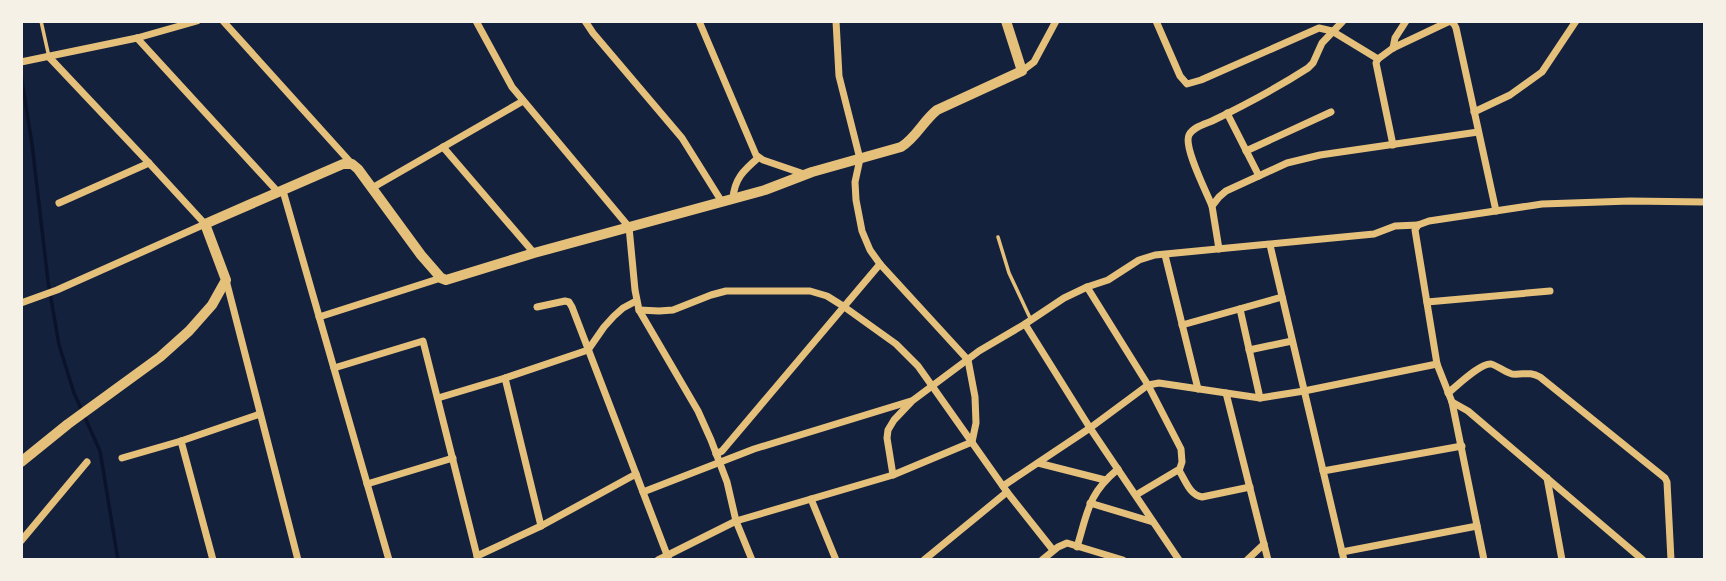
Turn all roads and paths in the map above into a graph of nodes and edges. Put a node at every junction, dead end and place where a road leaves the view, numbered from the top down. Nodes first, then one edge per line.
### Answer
1 (41, 21) edge
2 (197, 21) edge
3 (223, 21) edge
4 (476, 21) edge
5 (586, 21) edge
6 (699, 21) edge
7 (836, 21) edge
8 (1006, 21) edge
9 (1056, 21) edge
10 (1156, 21) edge
11 (1343, 21) edge
12 (1406, 21) edge
13 (1576, 21) edge
14 (1446, 22) edge
15 (1332, 32) junction
16 (138, 38) junction
17 (1394, 48) junction
18 (49, 57) junction
19 (1377, 60) junction
20 (21, 62) edge
21 (1023, 71) junction
22 (523, 101) junction
23 (1331, 112) dead end
24 (1474, 112) junction
25 (1227, 113) junction
26 (1478, 132) junction
27 (1393, 145) junction
28 (443, 147) junction
29 (1246, 151) junction
30 (758, 158) junction
31 (860, 159) junction
32 (149, 163) junction
33 (352, 164) junction
34 (804, 174) junction
35 (1259, 176) junction
36 (372, 188) junction
37 (281, 192) junction
38 (727, 200) junction
39 (1705, 202) edge
40 (58, 203) dead end
41 (1213, 206) junction
42 (1496, 211) junction
43 (205, 225) junction
44 (1418, 225) junction
45 (629, 227) junction
46 (998, 237) dead end
47 (1270, 245) junction
48 (1219, 249) junction
49 (534, 253) junction
50 (1164, 254) junction
51 (880, 264) junction
52 (441, 278) junction
53 (226, 280) junction
54 (1087, 287) junction
55 (1550, 291) dead end
56 (1282, 297) junction
57 (636, 301) junction
58 (1427, 302) junction
59 (21, 303) edge
60 (844, 306) junction
61 (537, 307) dead end
62 (1240, 309) junction
63 (639, 310) junction
64 (319, 317) junction
65 (1028, 322) junction
66 (1182, 325) junction
67 (1292, 341) junction
68 (588, 349) junction
69 (1249, 350) junction
70 (968, 360) junction
71 (1437, 364) junction
72 (334, 368) junction
73 (505, 378) junction
74 (1148, 385) junction
75 (933, 387) junction
76 (1198, 389) junction
77 (1304, 391) junction
78 (1226, 393) junction
79 (1448, 393) junction
80 (438, 398) junction
81 (1261, 398) junction
82 (912, 401) junction
83 (1452, 402) junction
84 (260, 414) junction
85 (1090, 428) junction
86 (181, 441) junction
87 (972, 442) junction
88 (1462, 446) junction
89 (22, 458) edge
90 (122, 458) dead end
91 (453, 458) junction
92 (717, 458) junction
93 (87, 462) dead end
94 (1038, 463) junction
95 (1118, 469) junction
96 (1179, 471) junction
97 (1323, 471) junction
98 (636, 474) junction
99 (893, 475) junction
100 (1546, 478) junction
101 (1105, 480) junction
102 (367, 484) junction
103 (1250, 487) junction
104 (1005, 489) junction
105 (643, 492) junction
106 (1136, 495) junction
107 (811, 499) junction
108 (1090, 503) junction
109 (736, 521) junction
110 (1154, 523) junction
111 (541, 526) junction
112 (1477, 526) junction
113 (21, 541) edge
114 (1264, 544) junction
115 (1077, 547) junction
116 (1053, 550) junction
117 (1343, 556) edge
118 (478, 558) edge
119 (668, 558) edge
120 (213, 560) edge
121 (298, 560) edge
122 (389, 560) edge
123 (658, 560) edge
124 (752, 560) edge
125 (836, 560) edge
126 (925, 560) edge
127 (1042, 560) edge
128 (1123, 560) edge
129 (1179, 560) edge
130 (1247, 560) edge
131 (1268, 560) edge
132 (1484, 560) edge
133 (1562, 560) edge
134 (1643, 560) edge
135 (1671, 560) edge

1 - 18 lane
2 - 16 street
3 - 33 street
4 - 22 street
5 - 38 street
6 - 30 street
7 - 31 street
8 - 21 street
9 - 21 street
10 - 15 street
11 - 15 street
12 - 17 street
13 - 24 street
14 - 17 street
14 - 24 street
15 - 19 street
15 - 25 street
16 - 18 street
16 - 37 street
17 - 19 street
18 - 20 street
18 - 32 street
19 - 27 street
21 - 31 street
22 - 28 street
22 - 45 street
23 - 29 street
24 - 26 street
25 - 29 street
25 - 41 street
26 - 27 street
26 - 42 street
27 - 35 street
28 - 36 street
28 - 49 street
29 - 35 street
30 - 34 street
30 - 38 street
31 - 34 street
31 - 51 street
32 - 40 street
32 - 43 street
33 - 36 street
33 - 37 street
34 - 38 street
35 - 41 street
36 - 52 street
37 - 43 street
37 - 64 street
38 - 45 street
39 - 42 street
41 - 48 street
42 - 44 street
43 - 53 street
43 - 59 street
44 - 47 street
44 - 58 street
45 - 49 street
45 - 57 street
46 - 65 lane
47 - 48 street
47 - 56 street
48 - 50 street
49 - 52 street
50 - 54 street
50 - 66 street
51 - 60 street
51 - 70 street
52 - 64 street
53 - 84 street
53 - 89 street
54 - 65 street
54 - 74 street
55 - 58 street
56 - 62 street
56 - 67 street
57 - 63 street
57 - 68 street
58 - 71 street
60 - 63 street
60 - 75 street
60 - 92 street
61 - 68 street
62 - 66 street
62 - 69 street
63 - 92 street
64 - 72 street
65 - 70 street
65 - 85 street
66 - 76 street
67 - 69 street
67 - 77 street
68 - 73 street
68 - 98 street
69 - 81 street
70 - 75 street
70 - 87 street
71 - 77 street
71 - 79 street
72 - 80 street
72 - 102 street
73 - 80 street
73 - 111 street
74 - 76 street
74 - 85 street
74 - 96 street
75 - 82 street
75 - 87 street
76 - 78 street
77 - 81 street
77 - 97 street
78 - 81 street
78 - 103 street
79 - 83 street
79 - 135 street
80 - 91 street
82 - 92 street
82 - 99 street
83 - 88 street
83 - 100 street
84 - 86 street
84 - 121 street
85 - 94 street
85 - 95 street
86 - 90 street
86 - 120 street
87 - 99 street
87 - 104 street
88 - 97 street
88 - 112 street
91 - 102 street
91 - 118 street
92 - 105 street
92 - 109 street
93 - 113 street
94 - 101 street
94 - 104 street
95 - 101 street
95 - 106 street
96 - 103 street
96 - 106 street
97 - 117 street
98 - 105 street
98 - 111 street
99 - 107 street
100 - 133 street
100 - 134 street
101 - 108 street
102 - 122 street
103 - 114 street
104 - 116 street
104 - 126 street
105 - 119 street
106 - 110 street
107 - 109 street
107 - 125 street
108 - 110 street
108 - 115 street
109 - 119 street
109 - 124 street
110 - 129 street
111 - 118 street
112 - 117 street
112 - 132 street
114 - 130 street
114 - 131 street
115 - 116 street
115 - 128 street
116 - 127 street
119 - 123 street

